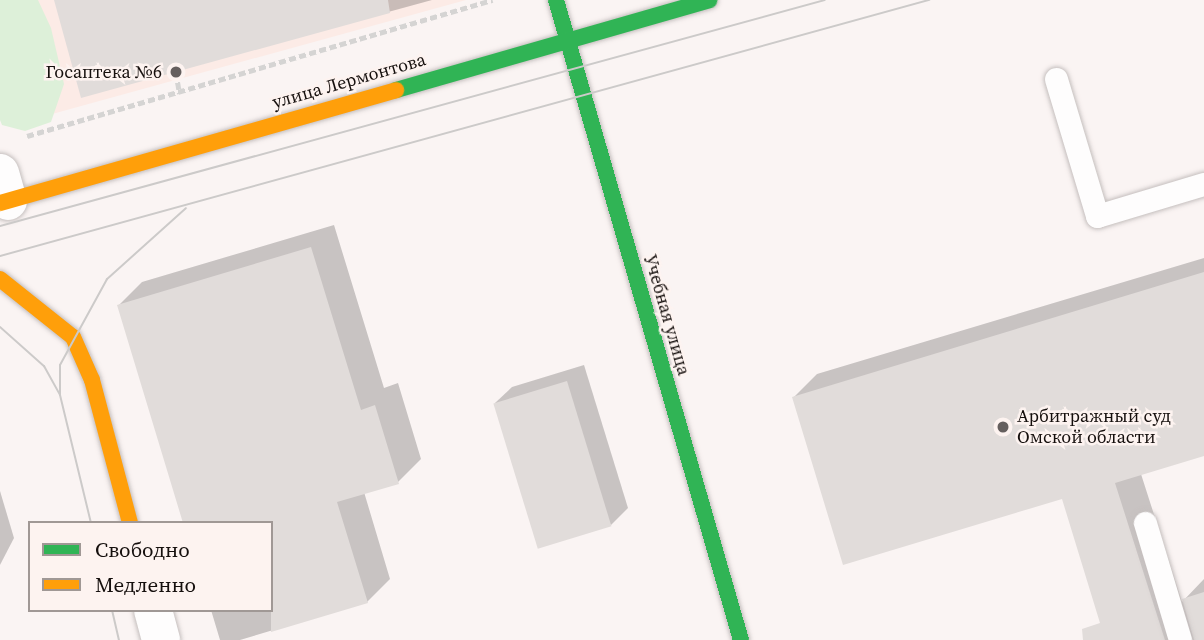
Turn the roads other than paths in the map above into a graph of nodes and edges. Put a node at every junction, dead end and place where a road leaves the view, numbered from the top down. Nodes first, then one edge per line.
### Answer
1 (556, 0) edge
2 (709, 0) edge
3 (567, 37) junction
4 (1056, 79) dead end
5 (5, 179) edge
6 (1204, 184) edge
7 (0, 279) edge
8 (129, 521) edge
9 (1145, 523) dead end
10 (154, 612) edge
11 (162, 640) edge
12 (741, 640) edge
13 (1180, 640) edge

1 - 3 street, Учебная улица
2 - 3 street, улица Лермонтова
3 - 5 street, улица Лермонтова
3 - 12 street, Учебная улица
4 - 6 lane
7 - 8 street
9 - 13 lane
10 - 11 street

